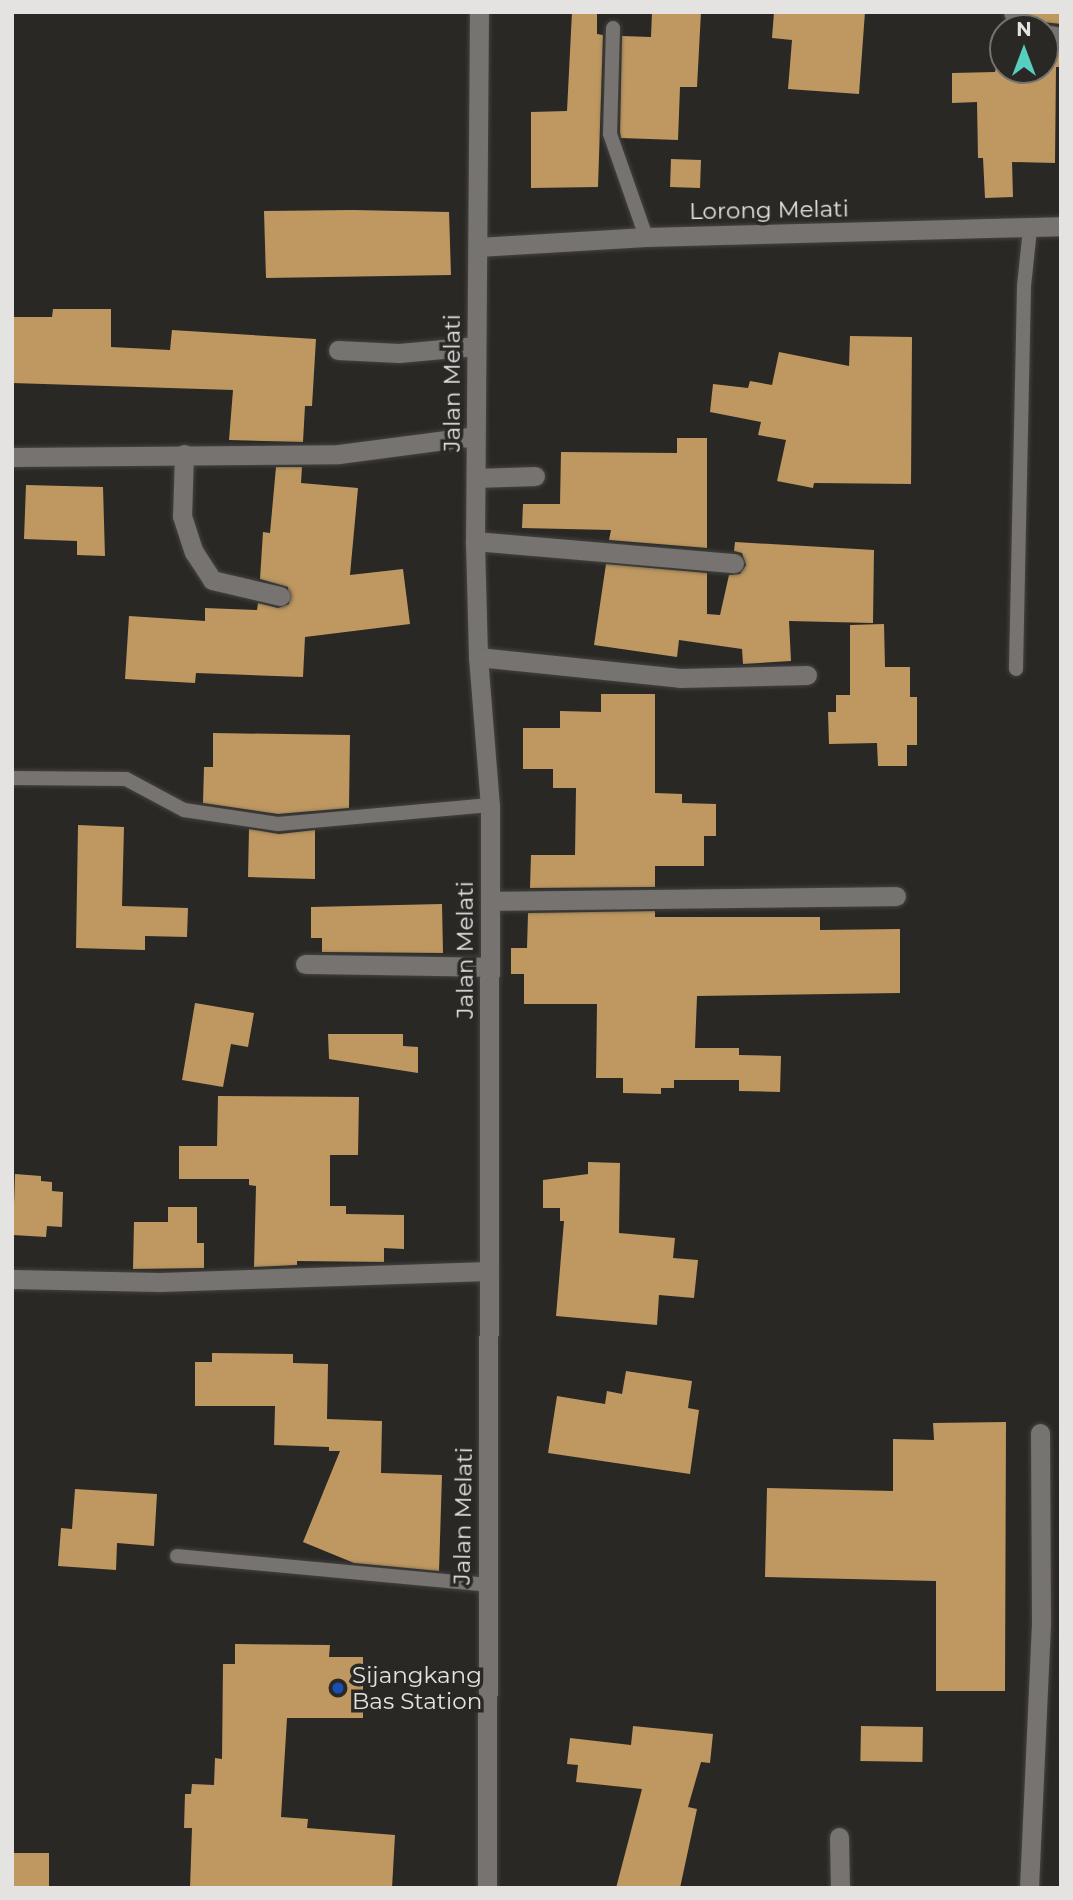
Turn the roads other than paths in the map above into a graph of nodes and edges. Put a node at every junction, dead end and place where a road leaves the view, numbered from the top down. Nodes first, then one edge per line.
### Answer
1 (479, 12) edge
2 (613, 28) dead end
3 (1061, 226) edge
4 (1030, 229) junction
5 (646, 237) junction
6 (478, 247) junction
7 (477, 346) junction
8 (338, 350) dead end
9 (475, 436) junction
10 (184, 454) junction
11 (12, 457) edge
12 (535, 476) dead end
13 (477, 478) junction
14 (475, 541) junction
15 (734, 563) dead end
16 (280, 596) dead end
17 (478, 657) junction
18 (1016, 669) dead end
19 (807, 675) dead end
20 (12, 778) edge
21 (490, 805) junction
22 (896, 896) dead end
23 (490, 901) junction
24 (305, 964) dead end
25 (489, 967) junction
26 (489, 1271) junction
27 (12, 1279) edge
28 (1040, 1433) dead end
29 (177, 1556) dead end
30 (487, 1585) junction
31 (839, 1837) dead end
32 (487, 1888) edge
33 (840, 1888) edge
34 (1030, 1888) edge

1 - 6 street, Jalan Melati
2 - 5 lane
3 - 4 street, Lorong Melati
4 - 5 street, Lorong Melati
4 - 18 lane
5 - 6 street, Lorong Melati
6 - 7 street, Jalan Melati
7 - 8 street
7 - 9 street, Jalan Melati
9 - 10 street
9 - 13 street, Jalan Melati
10 - 11 street
10 - 16 street
12 - 13 street
13 - 14 street, Jalan Melati
14 - 15 street
14 - 17 street, Jalan Melati
17 - 19 street
17 - 21 street, Jalan Melati
20 - 21 lane
21 - 23 street, Jalan Melati
22 - 23 street
23 - 25 street, Jalan Melati
24 - 25 street
25 - 26 street, Jalan Melati
26 - 27 street
26 - 30 street, Jalan Melati
28 - 34 street
29 - 30 lane
30 - 32 street, Jalan Melati
31 - 33 street

